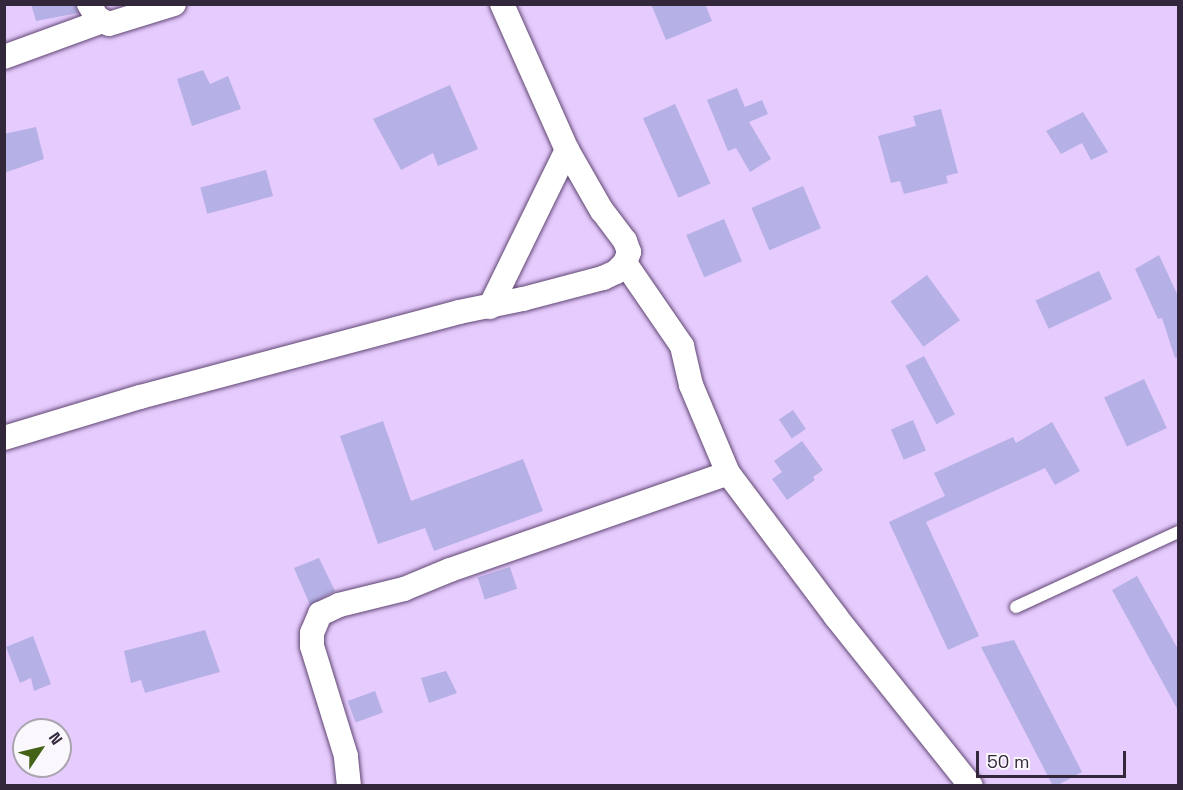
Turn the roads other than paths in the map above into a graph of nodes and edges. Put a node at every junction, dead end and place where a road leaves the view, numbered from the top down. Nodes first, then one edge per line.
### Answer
1 (174, 4) edge
2 (502, 4) edge
3 (96, 13) edge
4 (4, 57) edge
5 (567, 150) junction
6 (626, 263) junction
7 (490, 307) junction
8 (4, 438) edge
9 (728, 473) junction
10 (1179, 532) edge
11 (1016, 607) dead end
12 (349, 786) edge
13 (971, 786) edge

1 - 3 street
2 - 5 street
3 - 4 street
5 - 6 street
5 - 7 street
6 - 7 street
6 - 9 street
7 - 8 street
9 - 12 street
9 - 13 street
10 - 11 lane

